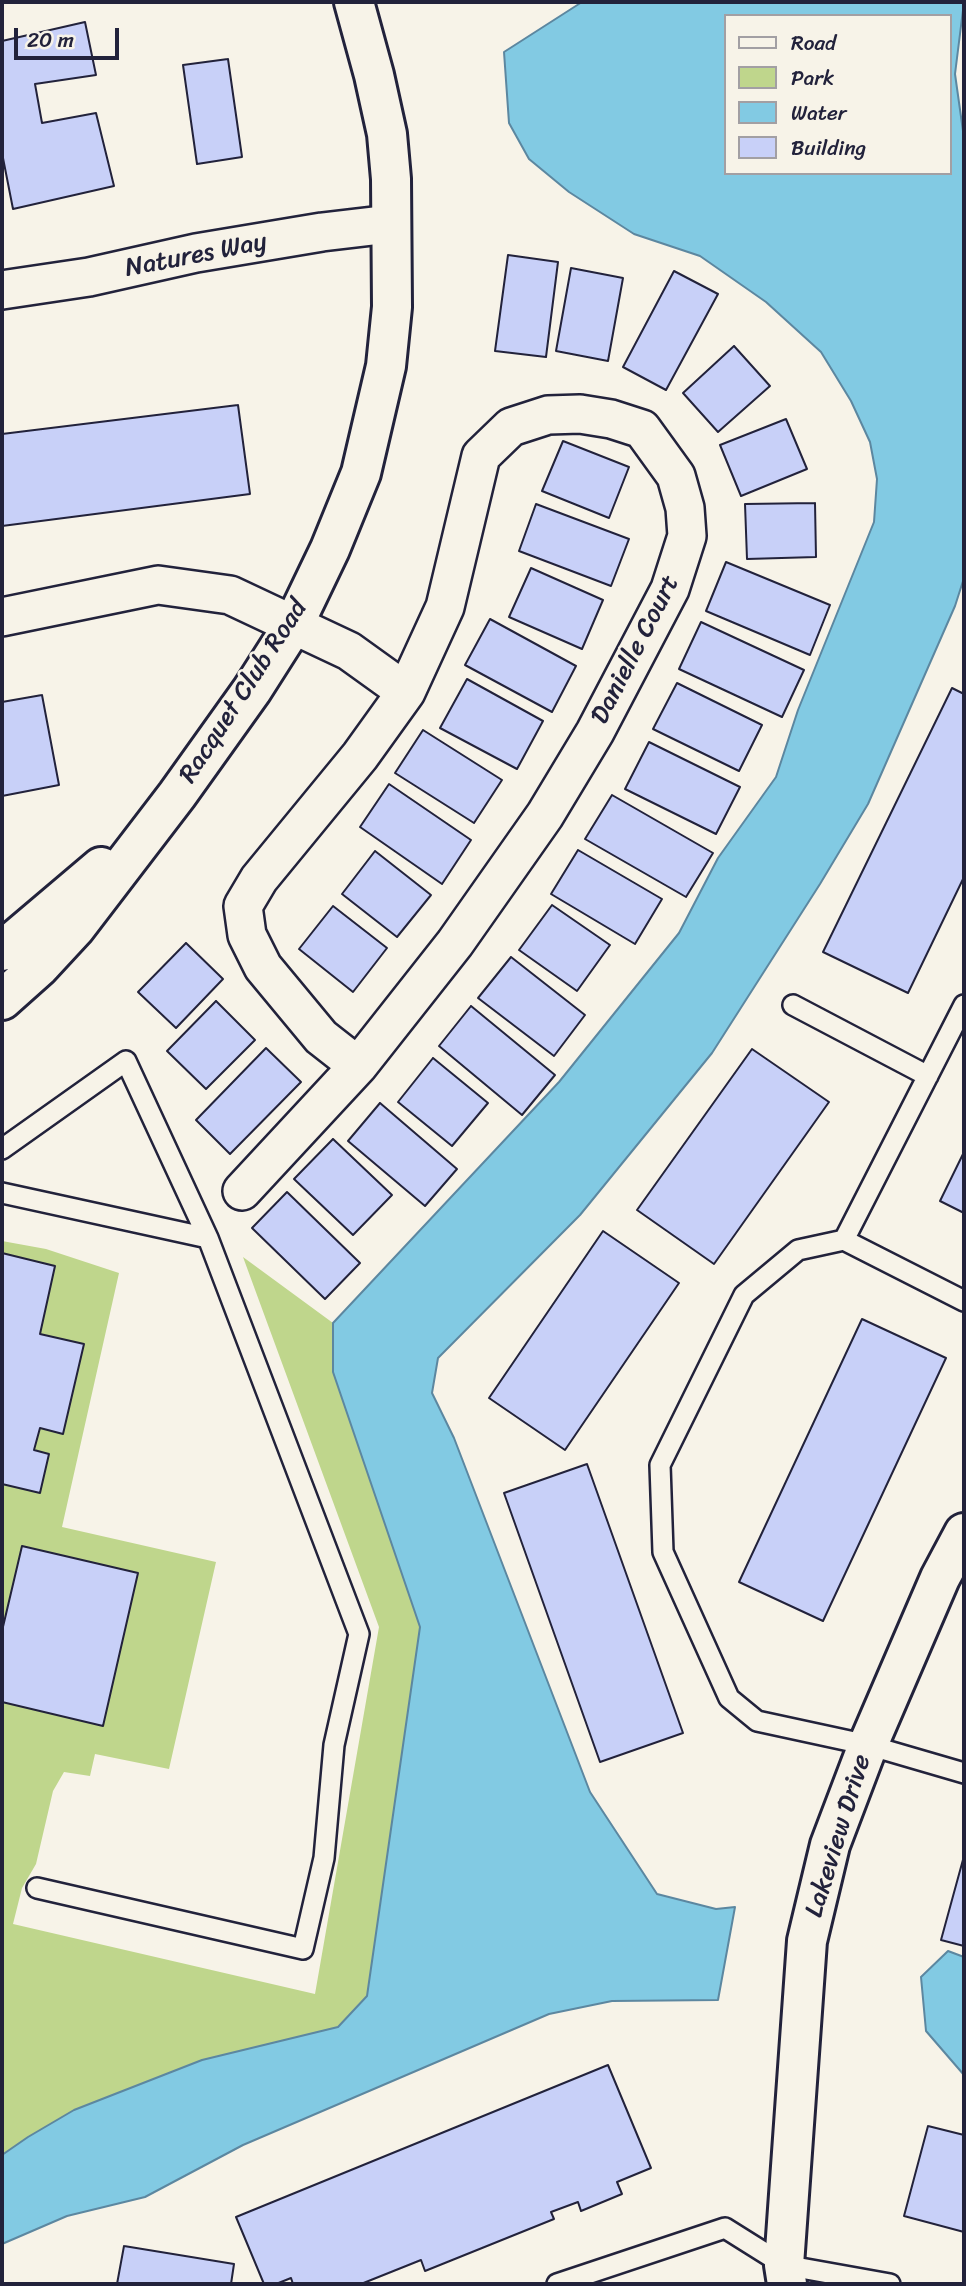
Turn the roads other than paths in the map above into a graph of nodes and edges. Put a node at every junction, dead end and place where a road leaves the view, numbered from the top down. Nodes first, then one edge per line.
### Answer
1 (327, 2) edge
2 (354, 2) edge
3 (390, 224) junction
4 (2, 290) edge
5 (2, 617) edge
6 (294, 624) junction
7 (405, 692) junction
8 (177, 795) junction
9 (2, 951) edge
10 (2, 1000) edge
11 (793, 1005) dead end
12 (964, 1005) edge
13 (358, 1066) junction
14 (928, 1076) junction
15 (2, 1149) edge
16 (242, 1191) dead end
17 (2, 1193) edge
18 (208, 1238) junction
19 (844, 1240) junction
20 (964, 1301) edge
21 (964, 1533) edge
22 (867, 1745) junction
23 (964, 1773) edge
24 (37, 1888) dead end
25 (786, 2275) edge
26 (557, 2284) edge
27 (890, 2284) edge

1 - 3 street, Racquet Club Road
2 - 3 street, Racquet Club Road
3 - 4 street, Natures Way
3 - 6 street, Racquet Club Road
5 - 6 street
6 - 7 street
6 - 8 street, Racquet Club Road
7 - 13 street, Danielle Court
7 - 13 street, Danielle Court
8 - 9 street, Racquet Club Road
8 - 10 street, Racquet Club Road
11 - 14 lane
12 - 14 lane
13 - 16 street, Danielle Court
14 - 19 lane
15 - 18 lane
17 - 18 lane
18 - 24 lane
19 - 20 lane
19 - 22 lane
21 - 22 street, Lakeview Drive
22 - 23 lane
22 - 25 street, Lakeview Drive
25 - 26 lane
25 - 27 lane

